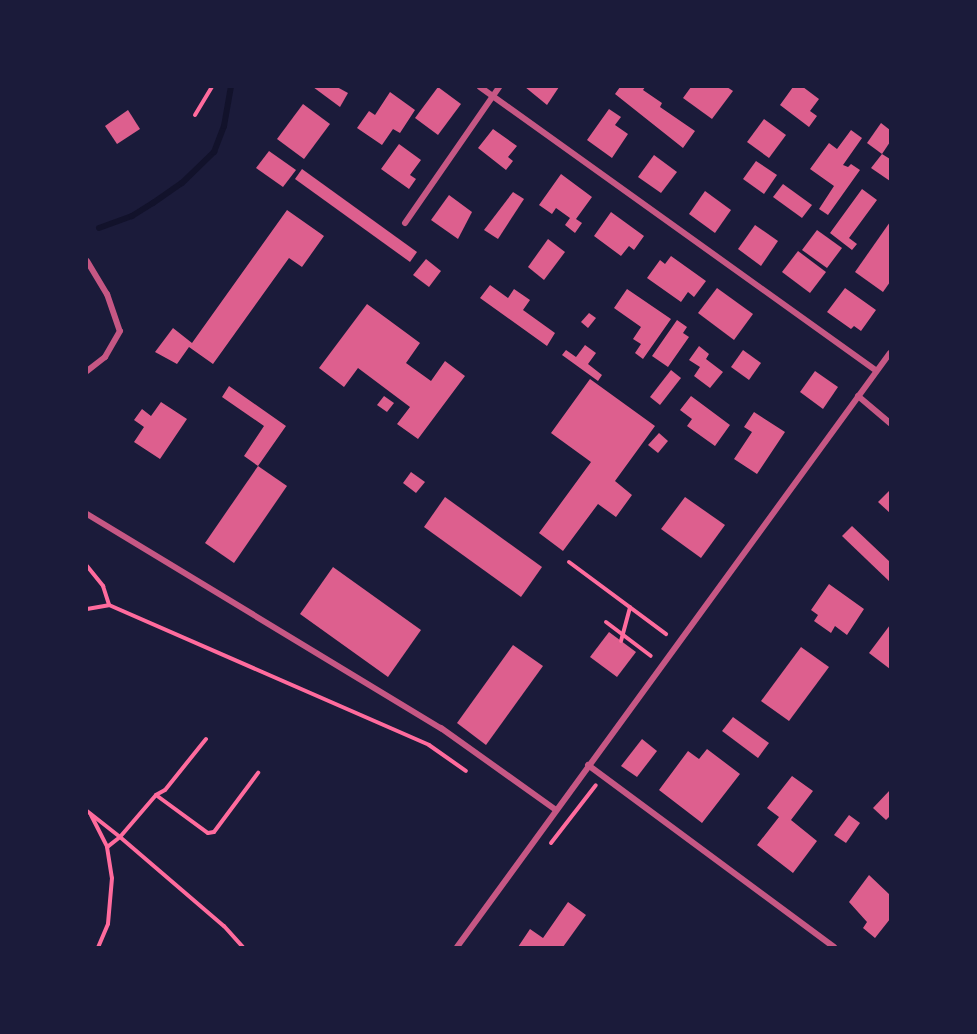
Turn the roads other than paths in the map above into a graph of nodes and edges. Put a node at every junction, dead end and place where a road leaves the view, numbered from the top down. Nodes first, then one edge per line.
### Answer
1 (480, 87) edge
2 (499, 87) edge
3 (493, 96) junction
4 (405, 223) dead end
5 (87, 261) edge
6 (890, 352) edge
7 (87, 370) edge
8 (876, 371) junction
9 (858, 396) junction
10 (890, 423) edge
11 (87, 514) edge
12 (588, 765) junction
13 (556, 810) junction
14 (457, 947) edge
15 (834, 947) edge

1 - 3 street
2 - 3 street
3 - 4 street
3 - 8 street
5 - 7 street
6 - 8 street
8 - 9 street
9 - 10 street
9 - 12 street
11 - 13 street
12 - 13 street
12 - 15 street
13 - 14 street

